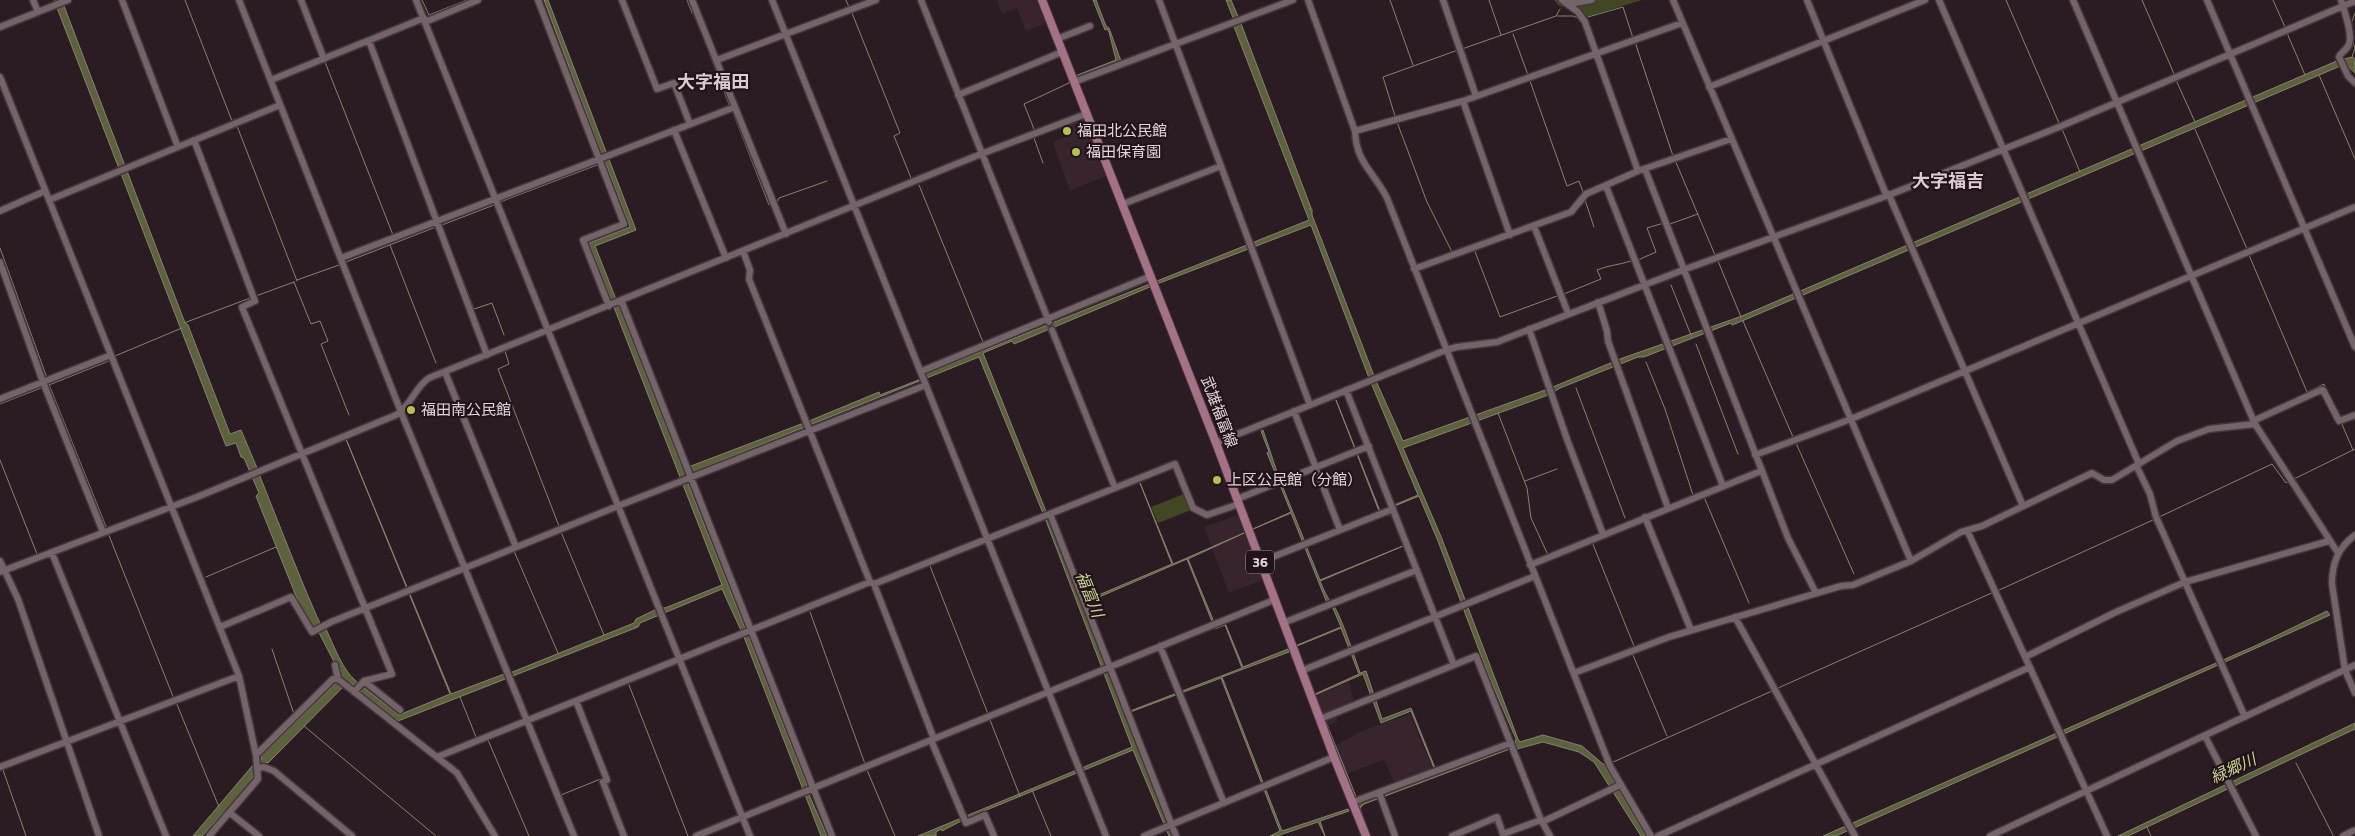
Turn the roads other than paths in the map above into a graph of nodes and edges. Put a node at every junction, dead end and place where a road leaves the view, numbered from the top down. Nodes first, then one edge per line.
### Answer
1 (122, 0) edge
2 (239, 0) edge
3 (301, 0) edge
4 (416, 0) edge
5 (478, 0) edge
6 (538, 0) edge
7 (622, 0) edge
8 (692, 0) edge
9 (772, 0) edge
10 (876, 0) edge
11 (921, 0) edge
12 (1042, 0) edge
13 (1159, 0) edge
14 (1293, 0) edge
15 (1308, 0) edge
16 (1442, 0) edge
17 (1562, 0) edge
18 (1566, 0) edge
19 (1592, 0) edge
20 (1673, 0) edge
21 (1807, 0) edge
22 (1925, 0) edge
23 (1939, 0) edge
24 (2073, 0) edge
25 (2206, 0) edge
26 (2355, 1) edge
27 (62, 2) edge
28 (2341, 3) edge
29 (35, 6) edge
30 (424, 20) junction
31 (1682, 23) junction
32 (1090, 26) dead end
33 (0, 27) edge
34 (786, 36) junction
35 (1057, 38) junction
36 (369, 41) junction
37 (1824, 41) junction
38 (1176, 43) junction
39 (1062, 52) junction
40 (1596, 54) junction
41 (2230, 54) junction
42 (324, 59) junction
43 (717, 60) junction
44 (0, 77) edge
45 (270, 80) junction
46 (1074, 82) junction
47 (2355, 83) edge
48 (1709, 87) junction
49 (958, 95) junction
50 (1476, 96) junction
51 (1463, 101) junction
52 (2117, 102) junction
53 (280, 104) junction
54 (732, 108) junction
55 (1086, 114) junction
56 (690, 124) junction
57 (674, 130) junction
58 (1355, 131) junction
59 (1731, 139) junction
60 (194, 140) junction
61 (178, 147) junction
62 (2003, 150) junction
63 (981, 154) junction
64 (601, 161) junction
65 (1221, 166) junction
66 (1642, 170) junction
67 (1606, 186) junction
68 (45, 191) junction
69 (1889, 195) junction
70 (495, 199) junction
71 (48, 200) junction
72 (1123, 204) junction
73 (854, 206) junction
74 (2355, 206) edge
75 (0, 210) edge
76 (437, 222) junction
77 (1534, 226) junction
78 (2304, 228) junction
79 (786, 234) junction
80 (1510, 235) junction
81 (1773, 237) junction
82 (743, 251) junction
83 (341, 258) junction
84 (726, 258) junction
85 (0, 262) edge
86 (1414, 269) junction
87 (1682, 270) junction
88 (2191, 275) junction
89 (1153, 281) junction
90 (1644, 285) junction
91 (1598, 302) junction
92 (615, 303) junction
93 (1568, 313) junction
94 (1048, 321) junction
95 (2078, 323) junction
96 (1529, 329) junction
97 (548, 330) junction
98 (1052, 330) dead end
99 (2355, 347) edge
100 (1446, 350) junction
101 (111, 355) junction
102 (487, 355) junction
103 (1965, 371) junction
104 (445, 372) junction
105 (924, 378) junction
106 (46, 381) junction
107 (1346, 390) junction
108 (0, 399) edge
109 (1310, 405) junction
110 (1294, 411) junction
111 (401, 412) junction
112 (2355, 415) edge
113 (1851, 418) junction
114 (2254, 422) junction
115 (807, 426) junction
116 (1216, 444) junction
117 (1369, 446) junction
118 (301, 453) junction
119 (1755, 454) junction
120 (2138, 465) junction
121 (1315, 466) junction
122 (1761, 471) junction
123 (687, 478) junction
124 (1723, 486) junction
125 (1115, 488) junction
126 (1238, 501) junction
127 (618, 506) junction
128 (2023, 506) junction
129 (172, 507) junction
130 (1392, 507) junction
131 (1668, 508) junction
132 (1050, 514) junction
133 (1645, 517) junction
134 (1340, 528) junction
135 (1967, 530) junction
136 (106, 531) junction
137 (1603, 534) junction
138 (2355, 535) edge
139 (988, 538) junction
140 (2329, 541) junction
141 (516, 547) junction
142 (52, 553) junction
143 (2338, 553) junction
144 (1911, 560) junction
145 (0, 561) edge
146 (1260, 562) junction
147 (1530, 565) junction
148 (464, 568) junction
149 (1417, 570) junction
150 (2, 571) edge
151 (1535, 576) junction
152 (2185, 582) junction
153 (872, 583) junction
154 (1816, 593) junction
155 (1274, 600) junction
156 (365, 608) junction
157 (1435, 617) junction
158 (1735, 617) junction
159 (1283, 623) junction
160 (220, 627) junction
161 (1691, 630) junction
162 (746, 632) junction
163 (1160, 646) junction
164 (2025, 657) junction
165 (680, 659) junction
166 (1454, 665) junction
167 (2355, 665) edge
168 (335, 666) dead end
169 (2030, 667) junction
170 (1106, 668) junction
171 (1304, 670) junction
172 (2345, 670) junction
173 (1574, 673) junction
174 (239, 676) junction
175 (338, 679) junction
176 (359, 687) junction
177 (1048, 692) junction
178 (2355, 693) edge
179 (576, 701) junction
180 (400, 710) dead end
181 (2245, 717) junction
182 (1322, 718) junction
183 (120, 721) junction
184 (526, 721) junction
185 (2205, 736) junction
186 (933, 739) junction
187 (67, 742) junction
188 (1512, 746) junction
189 (1334, 756) junction
190 (437, 757) junction
191 (259, 765) junction
192 (1815, 765) junction
193 (0, 767) edge
194 (1616, 787) junction
195 (808, 790) junction
196 (2086, 791) junction
197 (1380, 795) junction
198 (1355, 801) junction
199 (1224, 803) junction
200 (230, 813) junction
201 (742, 818) junction
202 (1542, 821) junction
203 (1169, 826) junction
204 (1852, 830) edge
205 (2355, 830) edge
206 (99, 836) edge
207 (166, 836) edge
208 (209, 836) edge
209 (259, 836) edge
210 (352, 836) edge
211 (495, 836) edge
212 (574, 836) edge
213 (624, 836) edge
214 (696, 836) edge
215 (750, 836) edge
216 (832, 836) edge
217 (994, 836) edge
218 (1106, 836) edge
219 (1144, 836) edge
220 (1176, 836) edge
221 (1366, 836) edge
222 (1395, 836) edge
223 (1452, 836) edge
224 (1550, 836) edge
225 (1651, 836) edge
226 (1658, 836) edge
227 (1990, 836) edge
228 (2107, 836) edge
229 (2256, 836) edge
230 (2343, 836) edge

1 - 61 street
2 - 45 street
3 - 42 street
4 - 30 street
5 - 30 street
6 - 64 street
7 - 56 street
8 - 43 street
9 - 34 street
10 - 34 street
11 - 49 street
12 - 35 main road, 武雄福富線 / 36
13 - 38 street
14 - 38 street
15 - 58 street
16 - 50 street
17 - 40 street
18 - 19 street
20 - 31 street
21 - 37 street
22 - 37 street
23 - 62 street
24 - 52 street
25 - 41 street
26 - 28 street
27 - 29 street
28 - 41 street
28 - 47 street
29 - 33 street
30 - 36 street
30 - 70 street
31 - 40 street
31 - 48 street
32 - 35 street
34 - 43 street
34 - 73 street
35 - 39 main road, 武雄福富線 / 36
36 - 42 street
36 - 76 street
37 - 48 street
37 - 69 street
38 - 46 street
38 - 65 street
39 - 46 main road, 武雄福富線 / 36
39 - 49 street
40 - 50 street
40 - 66 street
41 - 52 street
41 - 78 street
42 - 45 street
43 - 54 street
44 - 68 street
45 - 53 street
46 - 55 main road, 武雄福富線 / 36
48 - 59 street
49 - 63 street
50 - 51 street
51 - 58 street
51 - 80 street
52 - 62 street
52 - 88 street
53 - 60 street
53 - 83 street
54 - 56 street
54 - 79 street
55 - 63 street
55 - 72 main road, 武雄福富線 / 36
56 - 57 street
57 - 64 street
57 - 84 street
58 - 86 street
59 - 66 street
59 - 81 street
60 - 61 street
60 - 118 street
61 - 71 street
62 - 69 street
62 - 95 street
63 - 73 street
63 - 94 street
64 - 70 street
64 - 92 street
65 - 72 street
65 - 109 street
66 - 67 street
66 - 87 street
67 - 77 street
67 - 90 street
68 - 71 street
68 - 75 street
69 - 81 street
69 - 103 street
70 - 76 street
70 - 97 street
71 - 101 street
72 - 89 main road, 武雄福富線 / 36
73 - 79 street
73 - 105 street
74 - 78 street
76 - 83 street
76 - 102 street
77 - 80 street
77 - 93 street
78 - 88 street
78 - 99 street
79 - 82 street
80 - 86 street
81 - 87 street
81 - 113 street
82 - 84 street
82 - 115 street
83 - 111 street
84 - 92 street
85 - 106 street
86 - 100 street
87 - 90 street
87 - 119 street
88 - 95 street
88 - 114 street
89 - 94 street
89 - 116 main road, 武雄福富線 / 36
90 - 91 street
90 - 124 street
91 - 93 street
91 - 131 street
92 - 97 street
92 - 123 street
93 - 96 street
94 - 105 street
95 - 103 street
95 - 120 street
96 - 100 street
96 - 137 street
97 - 102 street
97 - 127 street
98 - 125 street
100 - 107 street
100 - 147 street
101 - 106 street
101 - 129 street
102 - 104 street
103 - 113 street
103 - 128 street
104 - 111 street
104 - 141 street
105 - 115 street
105 - 139 street
106 - 108 street
106 - 136 street
107 - 109 street
107 - 117 street
109 - 110 street
110 - 116 street
110 - 121 street
111 - 118 street
111 - 148 street
112 - 114 street
113 - 119 street
113 - 144 street
114 - 120 street
114 - 140 street
115 - 123 street
115 - 153 street
116 - 126 main road, 武雄福富線 / 36
117 - 121 street
117 - 130 street
118 - 129 street
118 - 156 street
119 - 122 street
120 - 128 street
120 - 152 street
121 - 126 street
121 - 134 street
122 - 124 street
122 - 154 street
123 - 127 street
123 - 162 street
124 - 131 street
125 - 126 street
125 - 132 street
126 - 146 main road, 武雄福富線 / 36
127 - 141 street
127 - 165 street
128 - 135 street
129 - 136 street
129 - 160 street
130 - 134 street
130 - 149 street
131 - 133 street
132 - 139 street
132 - 170 street
133 - 137 street
133 - 161 street
134 - 146 street
135 - 144 street
135 - 164 street
136 - 142 street
137 - 147 street
138 - 143 street
139 - 153 street
139 - 177 street
140 - 143 street
140 - 152 street
141 - 148 street
142 - 150 street
142 - 183 street
143 - 172 street
144 - 154 street
145 - 150 street
146 - 155 main road, 武雄福富線 / 36
147 - 151 street
148 - 156 street
148 - 184 street
149 - 157 street
149 - 159 street
150 - 187 street
151 - 157 street
151 - 173 street
152 - 164 street
152 - 181 street
153 - 162 street
153 - 186 street
154 - 158 street
155 - 159 main road, 武雄福富線 / 36
155 - 163 street
156 - 160 street
156 - 176 street
157 - 166 street
157 - 171 street
158 - 161 street
158 - 192 street
159 - 171 main road, 武雄福富線 / 36
160 - 174 street
161 - 173 street
162 - 165 street
162 - 195 street
163 - 170 street
163 - 199 street
164 - 169 street
165 - 179 street
165 - 201 street
166 - 182 street
166 - 188 street
167 - 172 street
168 - 175 street
169 - 192 street
169 - 196 street
170 - 177 street
170 - 203 street
171 - 182 main road, 武雄福富線 / 36
172 - 178 street
172 - 181 street
173 - 194 street
174 - 183 street
174 - 191 street
175 - 176 street
175 - 191 street
176 - 180 street
176 - 190 street
177 - 186 street
177 - 218 street
179 - 184 street
179 - 213 street
181 - 185 street
182 - 189 main road, 武雄福富線 / 36
183 - 187 street
183 - 207 street
184 - 190 street
184 - 212 street
185 - 196 street
185 - 229 street
186 - 195 street
186 - 217 street
187 - 193 street
187 - 206 street
188 - 197 street
188 - 202 street
189 - 198 main road, 武雄福富線 / 36
189 - 199 street
190 - 211 street
191 - 200 street
191 - 210 street
192 - 204 street
192 - 226 street
194 - 202 street
194 - 225 street
195 - 201 street
195 - 216 street
196 - 227 street
196 - 228 street
197 - 198 street
197 - 222 street
198 - 221 main road, 武雄福富線 / 36
199 - 203 street
200 - 208 street
200 - 209 street
201 - 214 street
201 - 215 street
202 - 223 street
202 - 224 street
203 - 219 street
203 - 220 street
205 - 230 street

